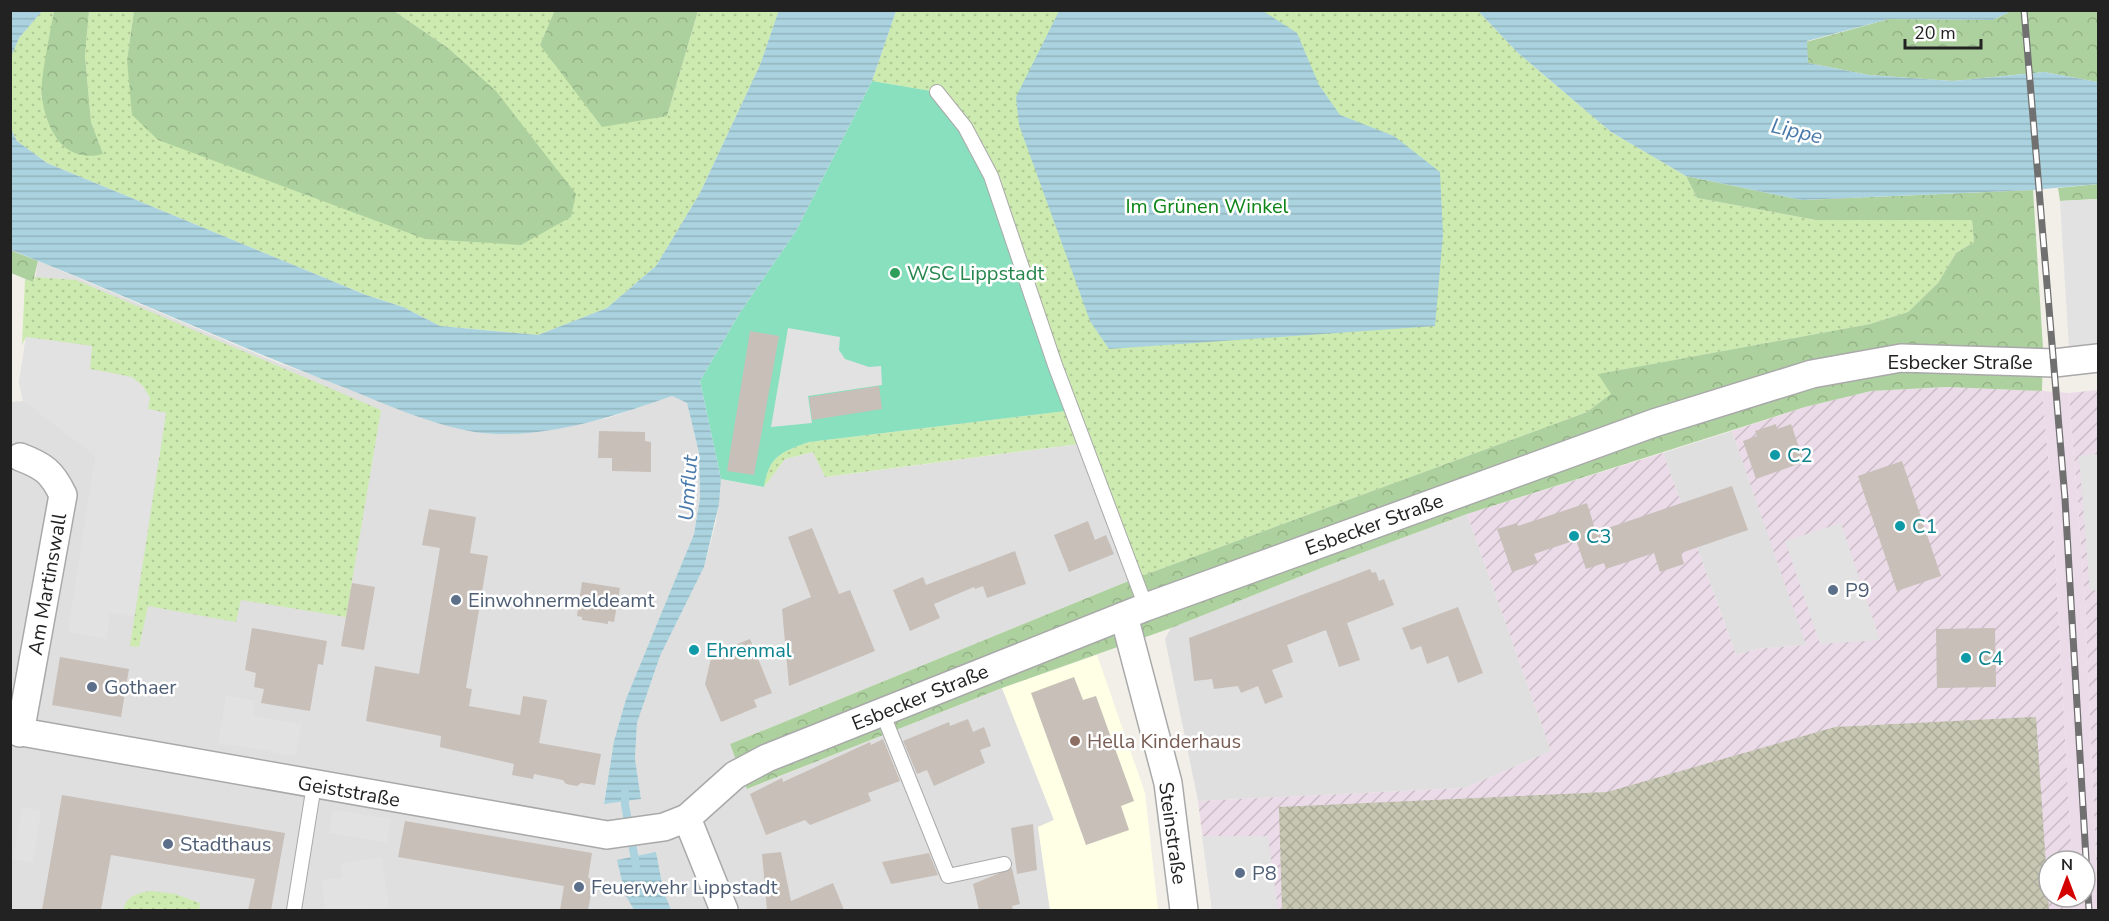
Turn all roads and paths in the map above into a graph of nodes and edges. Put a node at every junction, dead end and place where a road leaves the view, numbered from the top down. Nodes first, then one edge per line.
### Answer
1 (937, 92) dead end
2 (2098, 358) edge
3 (20, 457) dead end
4 (1135, 611) junction
5 (882, 712) junction
6 (15, 731) edge
7 (314, 785) junction
8 (676, 823) junction
9 (1004, 864) dead end
10 (294, 910) edge
11 (724, 910) edge
12 (1184, 910) edge

1 - 4 lane
2 - 4 street, Esbecker Straße
3 - 6 street, Am Martinswall
4 - 5 street, Esbecker Straße
4 - 12 street, Steinstraße
5 - 8 street, Esbecker Straße
5 - 9 lane
6 - 7 street, Geiststraße
7 - 8 street, Geiststraße
7 - 10 lane
8 - 11 street

